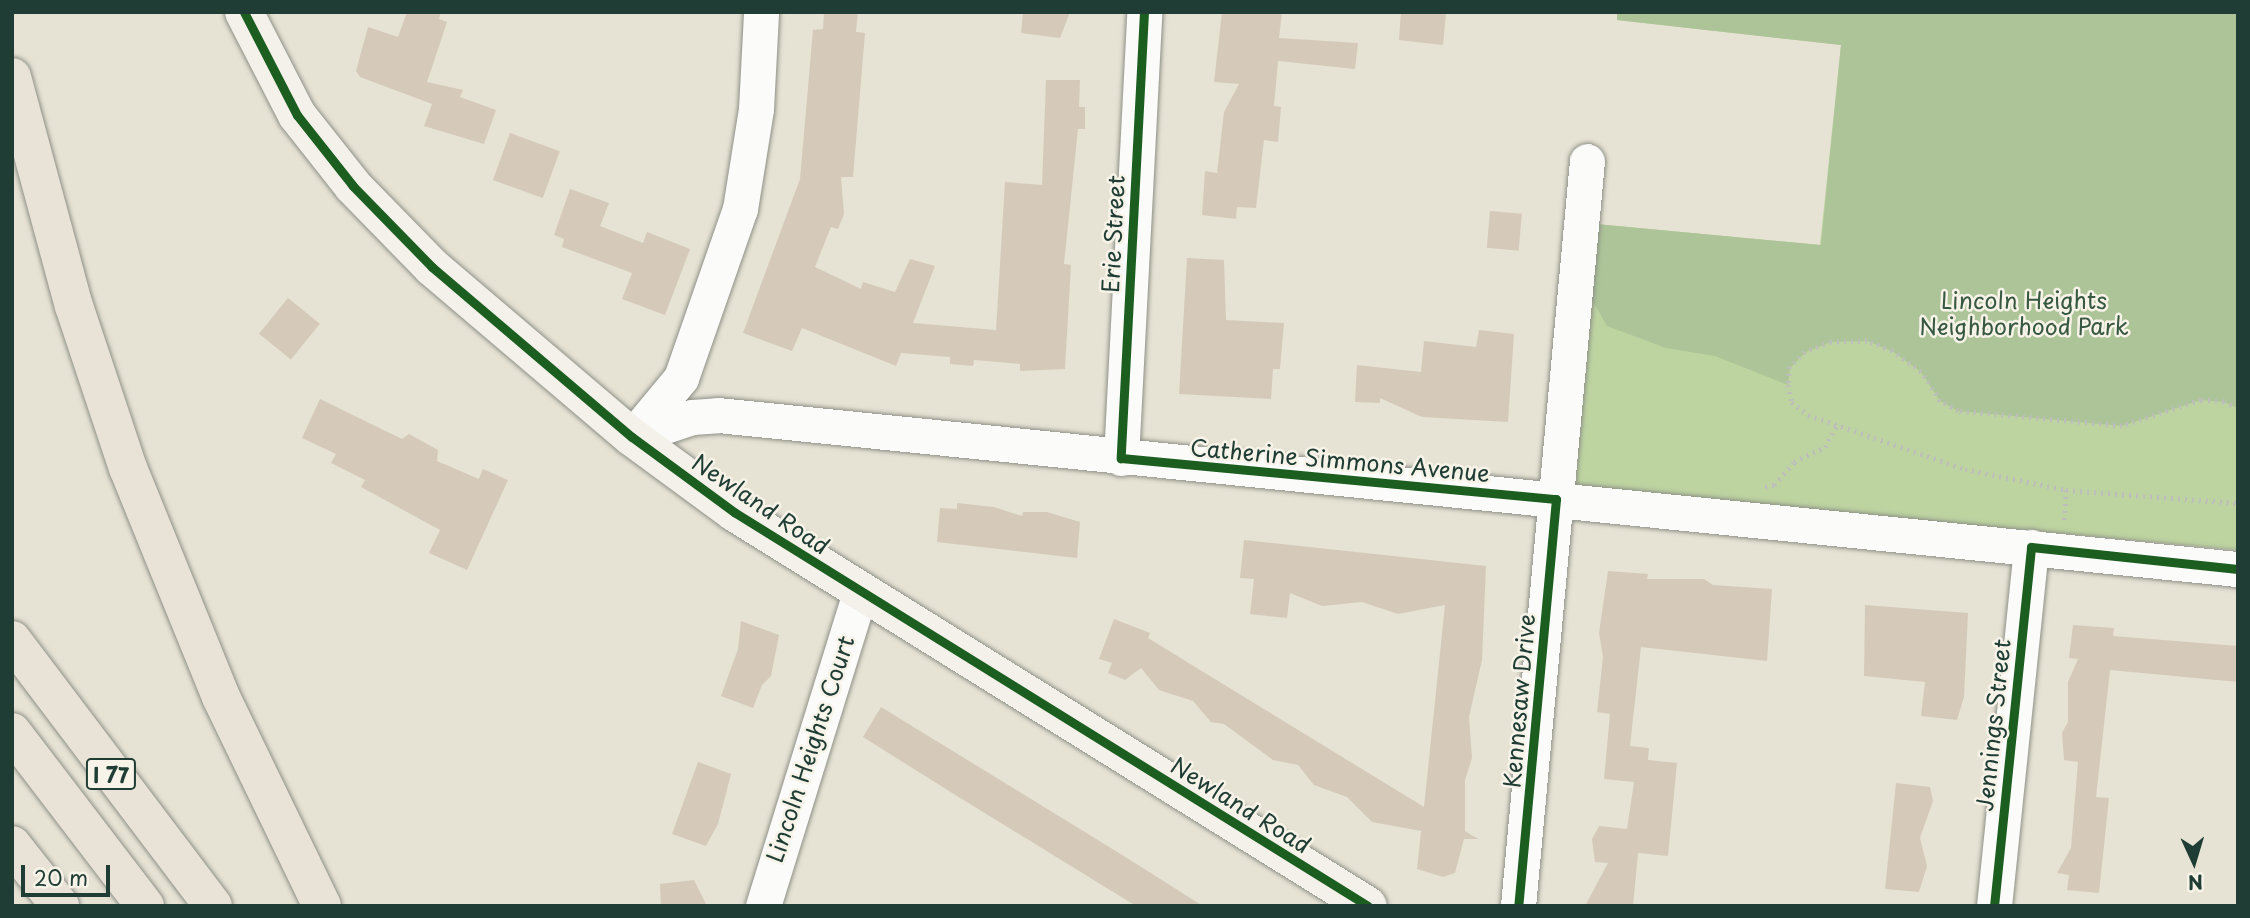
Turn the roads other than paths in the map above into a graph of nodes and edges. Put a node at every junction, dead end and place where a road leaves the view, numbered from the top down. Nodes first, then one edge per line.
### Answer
1 (244, 12) edge
2 (761, 12) edge
3 (1143, 12) edge
4 (12, 77) edge
5 (1587, 161) dead end
6 (632, 437) junction
7 (1121, 458) junction
8 (1556, 499) junction
9 (2031, 547) junction
10 (2238, 569) edge
11 (860, 592) junction
12 (12, 640) edge
13 (12, 732) edge
14 (12, 845) edge
15 (60, 906) edge
16 (145, 906) edge
17 (213, 906) edge
18 (323, 906) edge
19 (763, 906) edge
20 (1368, 906) edge
21 (1518, 906) edge
22 (1994, 906) edge

1 - 6 street, Newland Road
2 - 6 street
3 - 7 street, Erie Street
4 - 18 highway
5 - 8 street, Kennesaw Drive
6 - 7 street, Catherine Simmons Avenue
6 - 11 street, Newland Road
7 - 8 street, Catherine Simmons Avenue
8 - 9 street, Catherine Simmons Avenue
8 - 21 street, Kennesaw Drive
9 - 10 street, Catherine Simmons Avenue
9 - 22 street, Jennings Street
11 - 19 street, Lincoln Heights Court
11 - 20 street, Newland Road
12 - 17 highway, I 77
13 - 16 highway, I 77
14 - 15 highway

